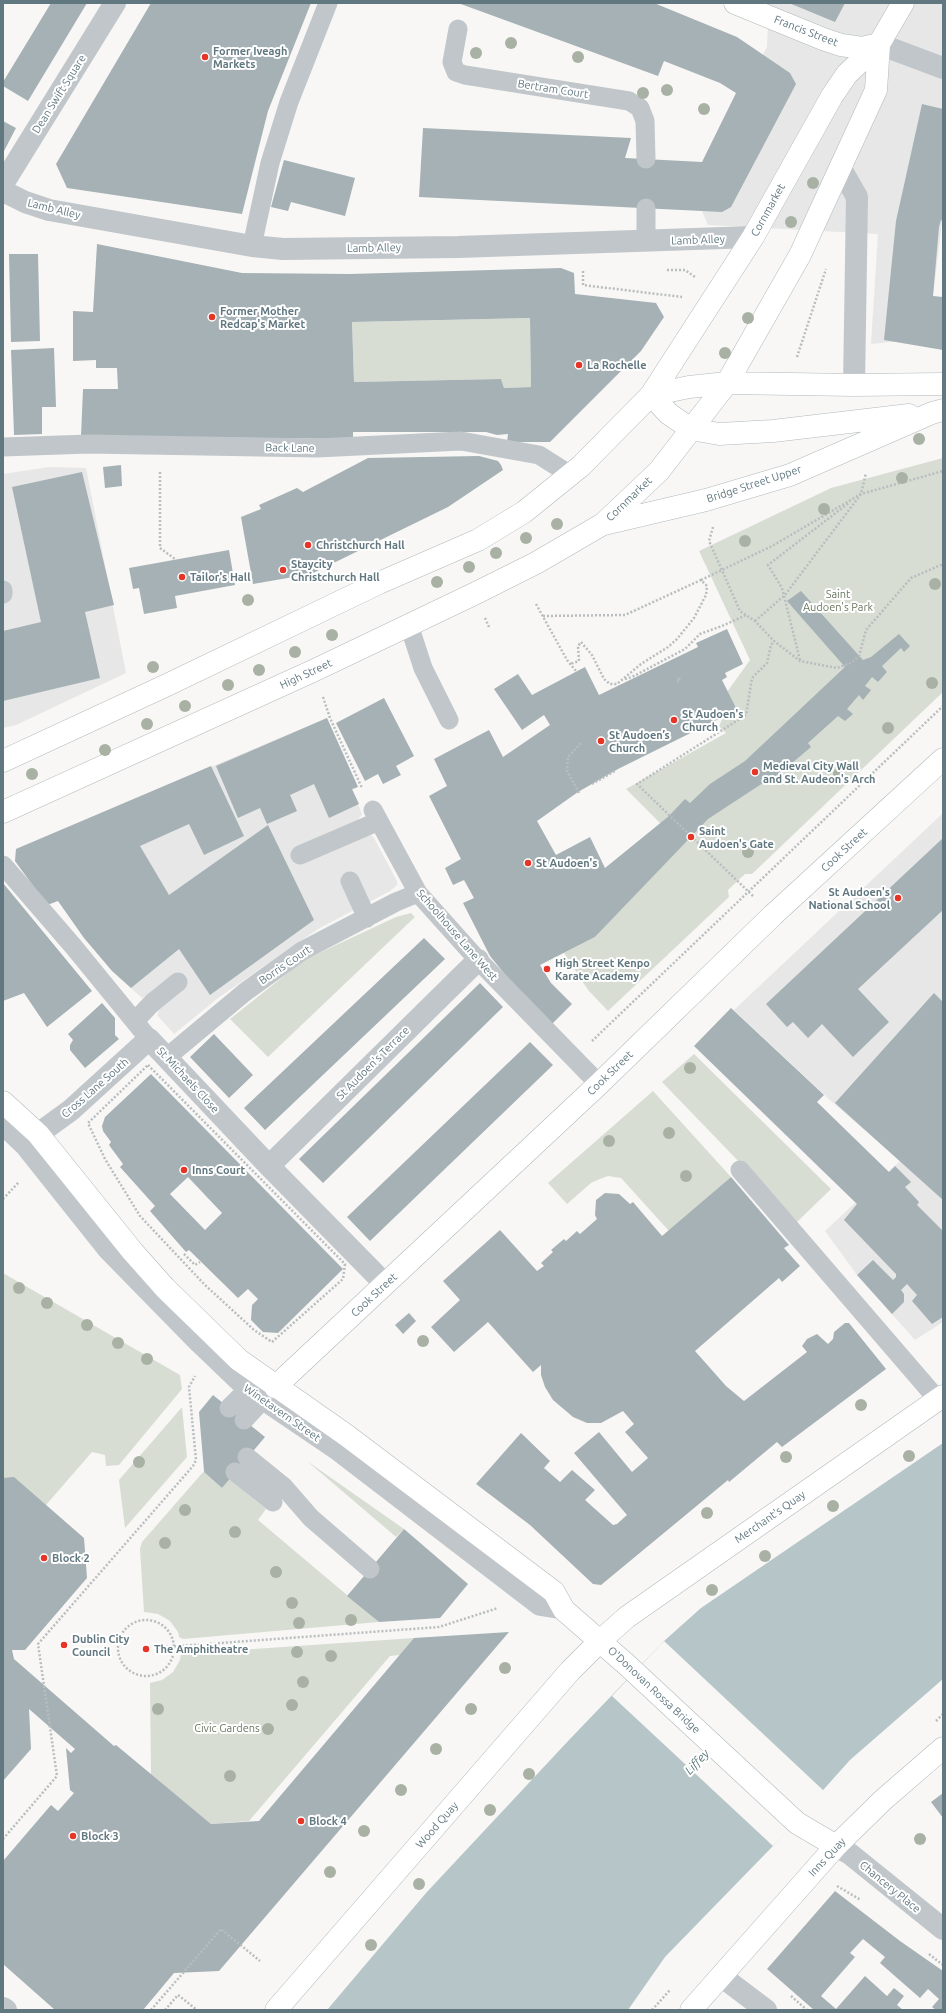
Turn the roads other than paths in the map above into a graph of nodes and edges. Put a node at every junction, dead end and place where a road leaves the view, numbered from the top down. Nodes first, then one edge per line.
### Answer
1 (115, 3) edge
2 (328, 3) edge
3 (735, 3) edge
4 (903, 3) edge
5 (458, 29) dead end
6 (879, 44) junction
7 (943, 68) edge
8 (646, 160) dead end
9 (840, 167) junction
10 (3, 184) edge
11 (3, 191) edge
12 (646, 208) dead end
13 (753, 237) junction
14 (646, 242) junction
15 (252, 246) junction
16 (727, 383) junction
17 (943, 384) edge
18 (854, 385) junction
19 (651, 394) junction
20 (937, 411) edge
21 (691, 429) junction
22 (3, 447) edge
23 (569, 474) junction
24 (603, 524) junction
25 (3, 590) edge
26 (3, 594) edge
27 (408, 625) junction
28 (449, 720) dead end
29 (943, 758) edge
30 (3, 761) edge
31 (3, 812) edge
32 (300, 855) dead end
33 (3, 865) edge
34 (350, 881) dead end
35 (418, 893) junction
36 (367, 918) junction
37 (478, 960) junction
38 (178, 982) dead end
39 (135, 1021) junction
40 (150, 1039) junction
41 (166, 1058) junction
42 (599, 1084) junction
43 (3, 1102) edge
44 (3, 1126) edge
45 (32, 1140) junction
46 (269, 1166) junction
47 (740, 1170) dead end
48 (386, 1284) junction
49 (261, 1388) junction
50 (940, 1398) edge
51 (229, 1408) dead end
52 (244, 1420) dead end
53 (247, 1457) dead end
54 (235, 1472) dead end
55 (272, 1502) dead end
56 (370, 1569) dead end
57 (600, 1642) junction
58 (943, 1748) edge
59 (836, 1846) junction
60 (943, 1929) edge
61 (721, 1976) junction
62 (3, 2008) edge
63 (6, 2010) edge
64 (276, 2010) edge
65 (691, 2010) edge
66 (766, 2010) edge

1 - 10 street, Dean Swift Square
2 - 15 lane
3 - 6 main road, Francis Street
4 - 6 main road
5 - 8 lane, Bertram Court
6 - 7 street
6 - 9 main road, Cornmarket
6 - 13 main road, Cornmarket
9 - 16 main road, Cornmarket
9 - 18 street
11 - 15 street, Lamb Alley
12 - 14 lane
13 - 14 street, Lamb Alley
13 - 19 main road, Cornmarket
14 - 15 street, Lamb Alley
16 - 18 main road
16 - 19 main road
16 - 21 main road, Cornmarket
17 - 18 main road
19 - 21 main road
19 - 23 main road, Cornmarket
20 - 21 main road
20 - 24 main road, Bridge Street Upper
21 - 24 main road, Cornmarket
22 - 23 lane, Back Lane
23 - 30 main road
24 - 27 main road, High Street
25 - 26 lane
27 - 28 lane
27 - 31 main road, High Street
29 - 42 main road, Cook Street
32 - 35 lane, Schoolhouse Lane West
33 - 39 lane, St Michaels Close
34 - 36 lane
35 - 36 lane, Borris Court
35 - 37 lane, Schoolhouse Lane West
36 - 41 lane, Borris Court
37 - 42 lane, Schoolhouse Lane West
37 - 46 street, St Audoen's Terrace
38 - 39 lane
39 - 40 lane, St Michaels Close
40 - 41 street, St Michaels Close
40 - 45 street, Cross Lane South
41 - 46 street, St Michaels Close
42 - 48 main road, Cook Street
43 - 45 main road, Winetavern Street
44 - 45 lane
45 - 49 main road, Winetavern Street
46 - 48 street, St Michaels Close
47 - 50 lane
48 - 49 main road, Cook Street
49 - 51 lane
49 - 52 lane
49 - 57 main road, Winetavern Street
50 - 57 main road, Merchant's Quay
53 - 56 lane
54 - 55 lane
57 - 59 main road, O'Donovan Rossa Bridge
57 - 64 main road, Wood Quay
58 - 59 main road, Inns Quay
59 - 60 street, Chancery Place
59 - 61 main road, Inns Quay
61 - 65 main road, Inns Quay
61 - 66 street
62 - 63 street

